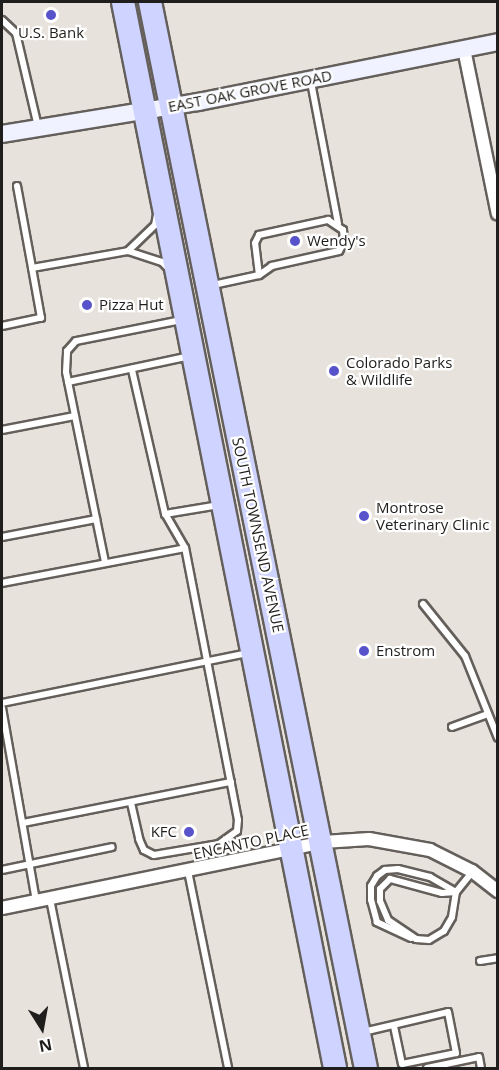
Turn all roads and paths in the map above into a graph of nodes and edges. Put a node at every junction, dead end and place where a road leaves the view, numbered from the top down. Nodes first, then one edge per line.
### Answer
1 (123, 2) edge
2 (150, 2) edge
3 (2, 20) edge
4 (498, 42) edge
5 (464, 49) junction
6 (310, 80) junction
7 (170, 106) junction
8 (144, 110) junction
9 (38, 128) junction
10 (2, 134) edge
11 (16, 186) dead end
12 (162, 200) junction
13 (498, 214) edge
14 (338, 223) junction
15 (128, 251) junction
16 (32, 268) junction
17 (259, 275) junction
18 (176, 276) junction
19 (207, 286) junction
20 (184, 320) junction
21 (2, 326) edge
22 (190, 356) junction
23 (132, 370) junction
24 (68, 382) junction
25 (75, 416) junction
26 (2, 430) edge
27 (220, 505) junction
28 (165, 514) junction
29 (96, 519) junction
30 (2, 537) edge
31 (185, 548) junction
32 (105, 562) junction
33 (2, 584) edge
34 (423, 603) dead end
35 (250, 653) junction
36 (207, 661) junction
37 (2, 704) edge
38 (2, 708) edge
39 (487, 714) junction
40 (452, 727) dead end
41 (498, 738) edge
42 (231, 782) junction
43 (131, 803) junction
44 (23, 823) junction
45 (322, 842) junction
46 (112, 847) dead end
47 (290, 849) junction
48 (31, 864) junction
49 (2, 870) edge
50 (188, 871) junction
51 (472, 871) junction
52 (496, 887) edge
53 (456, 892) junction
54 (50, 899) junction
55 (36, 901) junction
56 (2, 908) edge
57 (416, 939) junction
58 (498, 957) edge
59 (480, 962) dead end
60 (394, 1027) junction
61 (359, 1033) junction
62 (84, 1068) edge
63 (228, 1068) edge
64 (335, 1068) edge
65 (366, 1068) edge
66 (427, 1068) edge
67 (481, 1068) edge

1 - 8 highway, SOUTH TOWNSEND AVENUE
2 - 7 highway, SOUTH TOWNSEND AVENUE
3 - 9 lane
4 - 5 street, EAST OAK GROVE ROAD
5 - 6 street, EAST OAK GROVE ROAD
5 - 13 street
6 - 7 street, EAST OAK GROVE ROAD
6 - 14 lane
7 - 8 street, EAST OAK GROVE ROAD
7 - 19 highway, SOUTH TOWNSEND AVENUE
8 - 9 street, EAST OAK GROVE ROAD
8 - 12 highway, SOUTH TOWNSEND AVENUE
9 - 10 street, EAST OAK GROVE ROAD
11 - 16 lane
12 - 15 lane
12 - 18 highway, SOUTH TOWNSEND AVENUE
14 - 17 lane
14 - 17 lane
15 - 16 lane
15 - 18 lane
16 - 21 lane
17 - 19 lane
18 - 20 highway, SOUTH TOWNSEND AVENUE
19 - 45 highway, SOUTH TOWNSEND AVENUE
20 - 22 highway, SOUTH TOWNSEND AVENUE
20 - 24 lane
22 - 23 lane
22 - 27 highway, SOUTH TOWNSEND AVENUE
23 - 24 lane
23 - 28 lane
24 - 25 lane
25 - 26 lane
25 - 29 lane
27 - 28 lane
27 - 35 highway, SOUTH TOWNSEND AVENUE
28 - 31 lane
29 - 30 lane
29 - 32 lane
31 - 32 lane
31 - 36 lane
32 - 33 lane
34 - 39 lane
35 - 36 lane
35 - 47 highway, SOUTH TOWNSEND AVENUE
36 - 37 lane
36 - 42 lane
38 - 44 lane
39 - 40 lane
39 - 41 lane
42 - 43 lane
42 - 43 lane
43 - 44 lane
44 - 48 lane
45 - 47 street, ENCANTO PLACE
45 - 51 street, ENCANTO PLACE
45 - 61 highway, SOUTH TOWNSEND AVENUE
46 - 48 lane
47 - 50 street, ENCANTO PLACE
47 - 64 highway, SOUTH TOWNSEND AVENUE
48 - 49 lane
48 - 55 lane
50 - 54 street, ENCANTO PLACE
50 - 63 lane
51 - 52 street, ENCANTO PLACE
51 - 53 lane
53 - 57 lane
53 - 57 lane
53 - 57 lane
54 - 55 street, ENCANTO PLACE
54 - 62 lane
55 - 56 street, ENCANTO PLACE
58 - 59 lane
60 - 60 lane
60 - 61 lane
61 - 65 highway, SOUTH TOWNSEND AVENUE
66 - 67 lane

